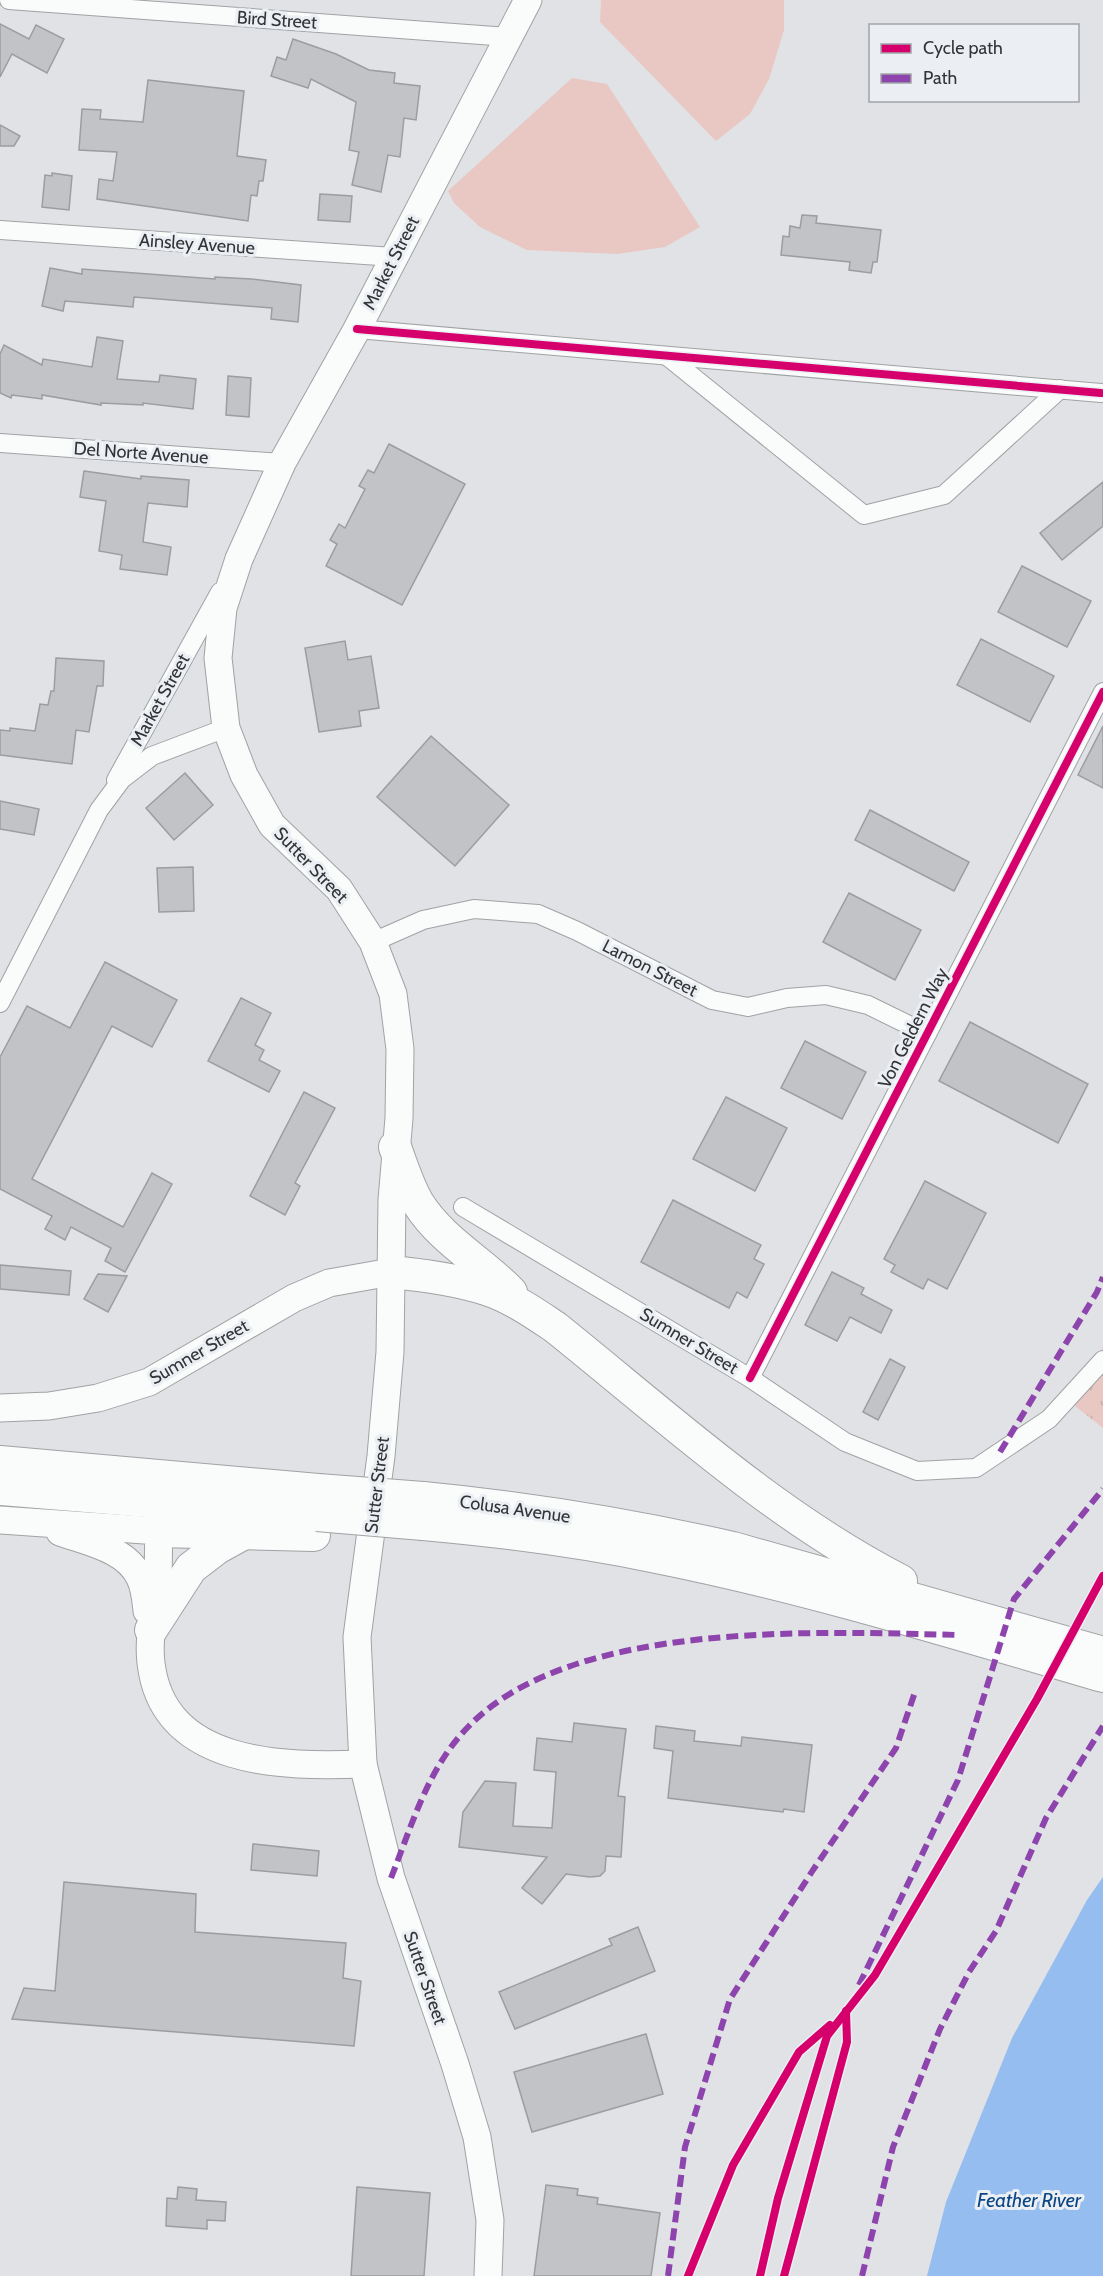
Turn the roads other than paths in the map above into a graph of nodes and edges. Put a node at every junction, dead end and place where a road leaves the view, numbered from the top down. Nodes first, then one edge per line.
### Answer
1 (9, 0) edge
2 (528, 0) edge
3 (508, 38) junction
4 (0, 230) edge
5 (394, 257) junction
6 (357, 329) junction
7 (667, 356) junction
8 (1060, 389) junction
9 (1101, 393) dead end
10 (0, 442) edge
11 (282, 463) junction
12 (239, 559) junction
13 (1103, 692) edge
14 (226, 728) junction
15 (99, 810) junction
16 (373, 942) junction
17 (0, 1003) edge
18 (927, 1034) junction
19 (396, 1147) junction
20 (463, 1207) dead end
21 (391, 1272) junction
22 (527, 1308) junction
23 (1103, 1360) edge
24 (750, 1378) junction
25 (0, 1408) edge
26 (0, 1462) edge
27 (0, 1489) edge
28 (318, 1513) junction
29 (0, 1520) edge
30 (424, 1521) junction
31 (34, 1522) junction
32 (159, 1530) junction
33 (246, 1532) junction
34 (981, 1618) junction
35 (151, 1630) junction
36 (1013, 1639) junction
37 (1103, 1653) edge
38 (1103, 1676) edge
39 (363, 1764) junction
40 (488, 2276) edge

1 - 3 street, Bird Street
2 - 3 main road, Market Street
3 - 5 main road, Market Street
4 - 5 street, Ainsley Avenue
5 - 6 main road, Market Street
6 - 7 street
6 - 11 main road, Market Street
7 - 8 street
7 - 8 street
8 - 9 street
10 - 11 street, Del Norte Avenue
11 - 12 main road, Market Street
12 - 14 main road, Market Street
12 - 15 street, Market Street
13 - 18 street, Von Geldern Way
14 - 15 street, Market Street
14 - 16 main road, Sutter Street
15 - 17 street, Market Street
16 - 18 street, Lamon Street
16 - 19 main road, Sutter Street
18 - 24 street, Von Geldern Way
19 - 21 main road, Sutter Street
19 - 22 highway
20 - 24 street, Sumner Street
21 - 22 highway
21 - 25 main road, Sumner Street
21 - 39 main road, Sutter Street
22 - 34 highway
23 - 24 street, Sumner Street
26 - 28 highway, Colusa Avenue
27 - 28 highway, Colusa Avenue
28 - 30 highway, Colusa Avenue, bridge
28 - 33 highway
29 - 31 main road
30 - 34 highway, Colusa Avenue
30 - 36 highway, Colusa Avenue
31 - 32 main road
31 - 35 main road
32 - 33 highway
32 - 35 main road
33 - 35 highway
34 - 36 highway, Colusa Avenue
35 - 39 main road
36 - 37 highway
36 - 38 highway
39 - 40 main road, Sutter Street

